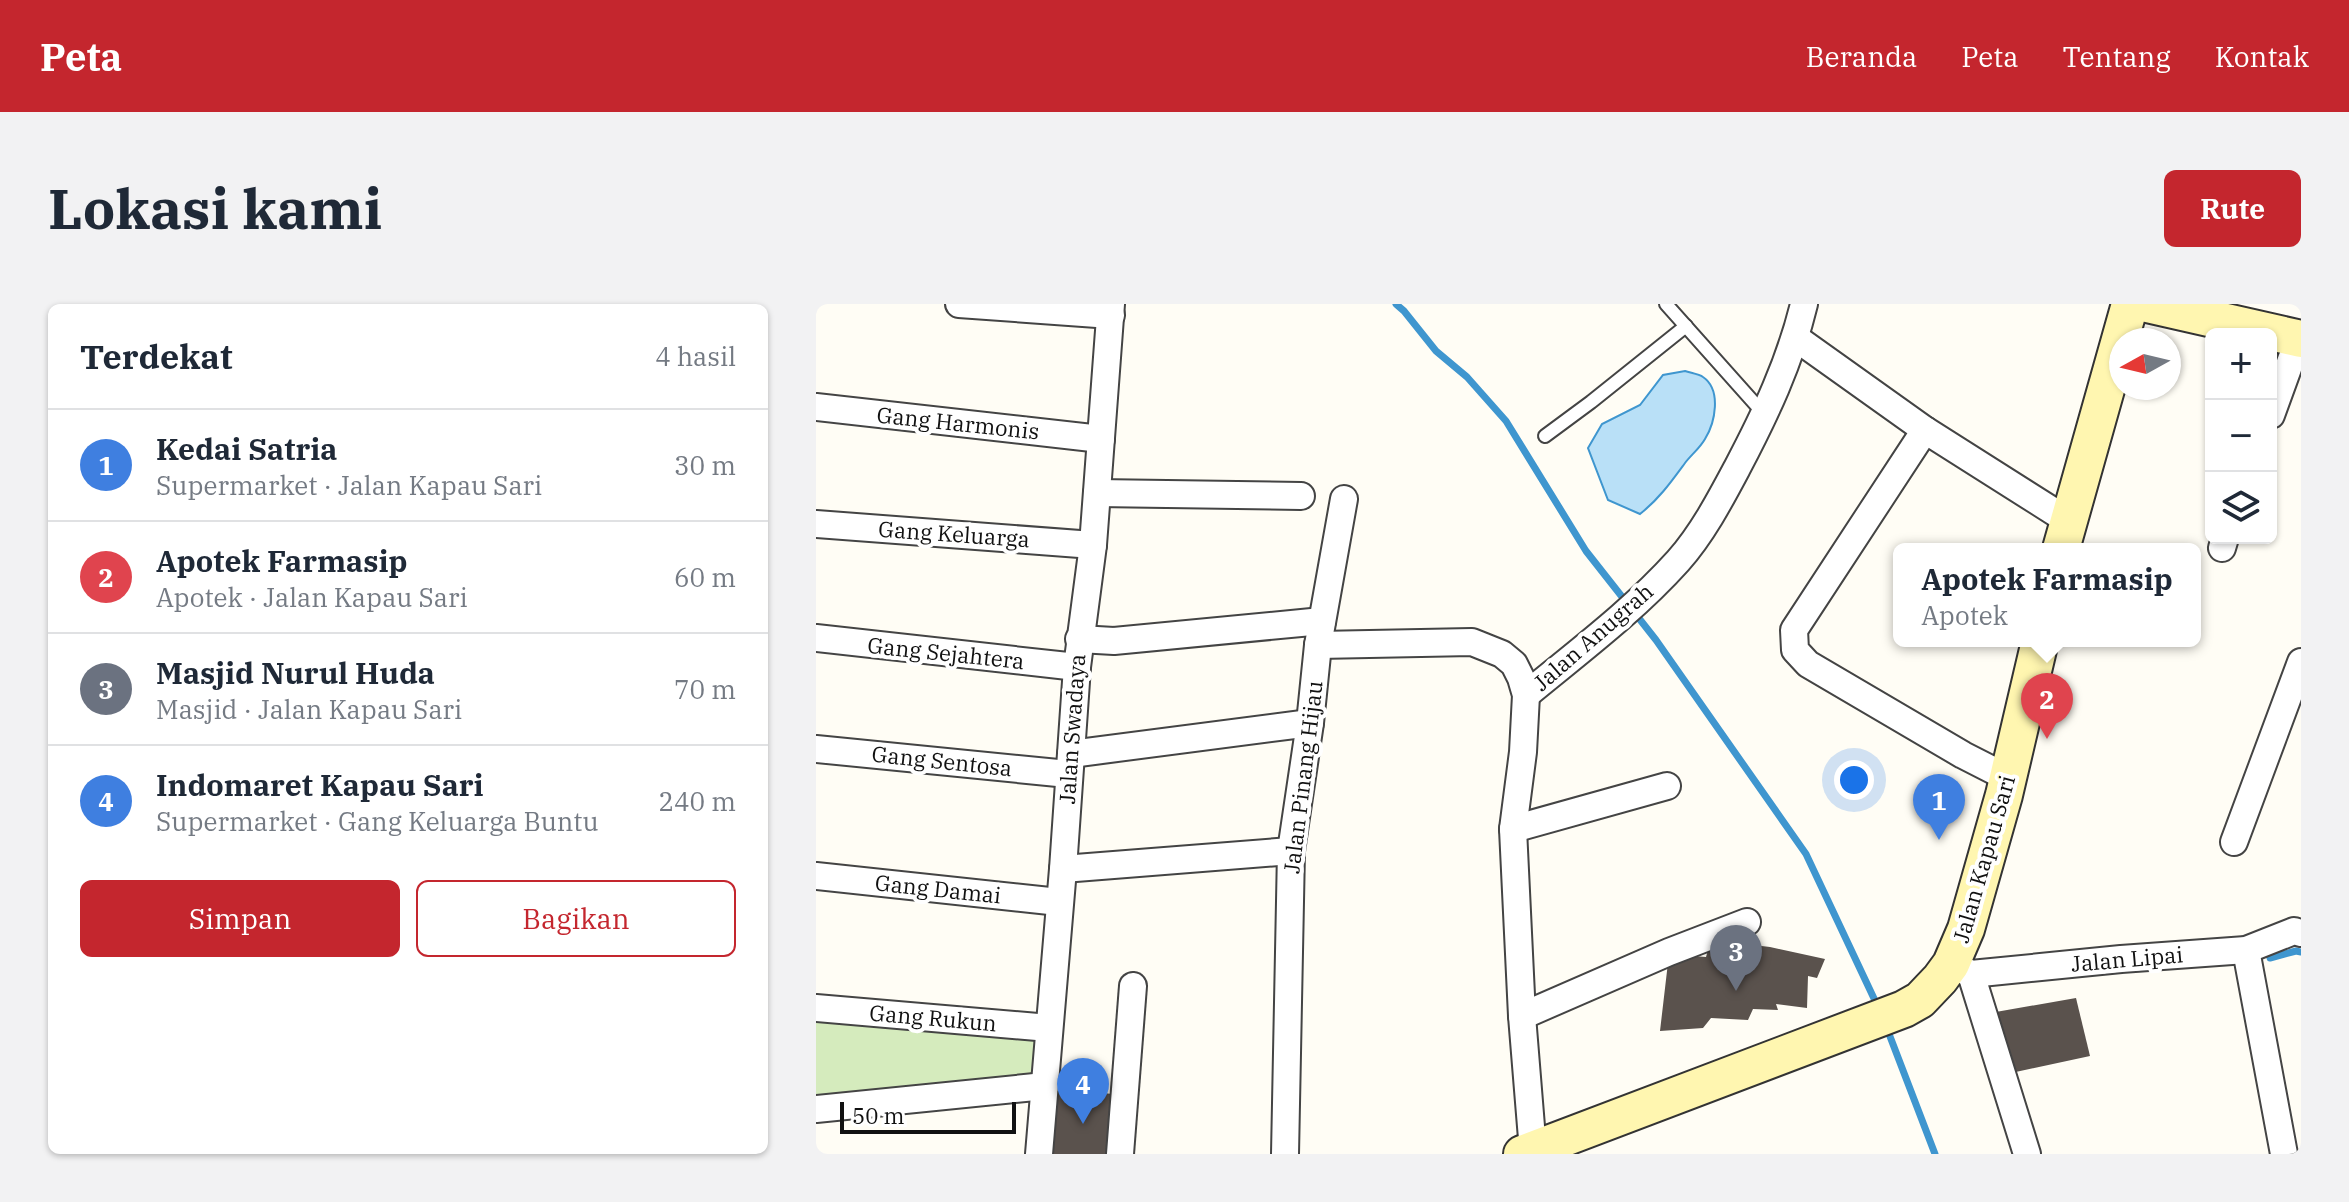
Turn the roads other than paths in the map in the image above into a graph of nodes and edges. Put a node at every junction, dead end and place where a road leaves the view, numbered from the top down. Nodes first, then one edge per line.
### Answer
1 (959, 304) edge
2 (1666, 304) edge
3 (1804, 304) edge
4 (2130, 304) edge
5 (2147, 304) edge
6 (1111, 309) edge
7 (1686, 326) junction
8 (1796, 338) junction
9 (2300, 338) edge
10 (2277, 400) edge
11 (816, 407) edge
12 (1765, 415) junction
13 (1925, 430) junction
14 (1545, 436) dead end
15 (1101, 439) junction
16 (1097, 493) junction
17 (1301, 496) dead end
18 (1344, 499) dead end
19 (816, 524) edge
20 (2064, 535) edge
21 (1093, 545) junction
22 (1320, 633) junction
23 (816, 638) edge
24 (1079, 639) junction
25 (2039, 647) edge
26 (2301, 662) edge
27 (1077, 667) junction
28 (1526, 695) junction
29 (1310, 723) junction
30 (816, 749) edge
31 (1069, 764) junction
32 (2008, 778) junction
33 (1667, 786) dead end
34 (1513, 829) junction
35 (2234, 842) dead end
36 (1291, 851) junction
37 (1063, 869) junction
38 (816, 876) edge
39 (1059, 902) junction
40 (1747, 922) dead end
41 (2299, 925) edge
42 (2246, 950) junction
43 (1961, 969) junction
44 (1133, 986) dead end
45 (816, 1008) edge
46 (1522, 1016) junction
47 (1049, 1028) junction
48 (1045, 1086) junction
49 (816, 1109) edge
50 (1527, 1152) edge
51 (1039, 1154) edge
52 (1120, 1154) edge
53 (1285, 1154) edge
54 (2027, 1154) edge
55 (2284, 1154) edge

1 - 6 street
2 - 7 lane
3 - 8 street, Jalan Anugrah
4 - 20 main road
5 - 9 main road
6 - 15 street, Jalan Swadaya
7 - 12 lane
7 - 14 lane
8 - 12 street, Jalan Anugrah
8 - 13 street
9 - 10 street
11 - 15 street, Gang Harmonis
12 - 28 street, Jalan Anugrah
13 - 20 street
13 - 32 street
15 - 16 street, Jalan Swadaya
16 - 17 street
16 - 21 street, Jalan Swadaya
18 - 22 street, Jalan Pinang Hijau
19 - 21 street, Gang Keluarga
21 - 24 street, Jalan Swadaya
22 - 24 street
22 - 28 street
22 - 29 street, Jalan Pinang Hijau
23 - 27 street, Gang Sejahtera
24 - 27 street, Jalan Swadaya
25 - 32 main road, Jalan Kapau Sari
26 - 35 street
27 - 31 street, Jalan Swadaya
28 - 34 street, Jalan Anugrah
29 - 31 street, Gang Sentosa
29 - 36 street, Jalan Pinang Hijau
30 - 31 street, Gang Sentosa
31 - 37 street, Jalan Swadaya
32 - 43 main road, Jalan Kapau Sari
33 - 34 street
34 - 46 street, Jalan Anugrah
36 - 37 street
36 - 53 street, Jalan Pinang Hijau
37 - 39 street, Jalan Swadaya
38 - 39 street, Gang Damai
39 - 47 street, Jalan Swadaya
40 - 46 street
41 - 42 street, Jalan Lipai
42 - 43 street, Jalan Lipai
42 - 55 street
43 - 50 main road, Jalan Kapau Sari
43 - 54 street
44 - 52 street
45 - 47 street, Gang Rukun
46 - 50 street, Jalan Anugrah
47 - 48 street, Jalan Swadaya
48 - 49 street
48 - 51 street, Jalan Swadaya

